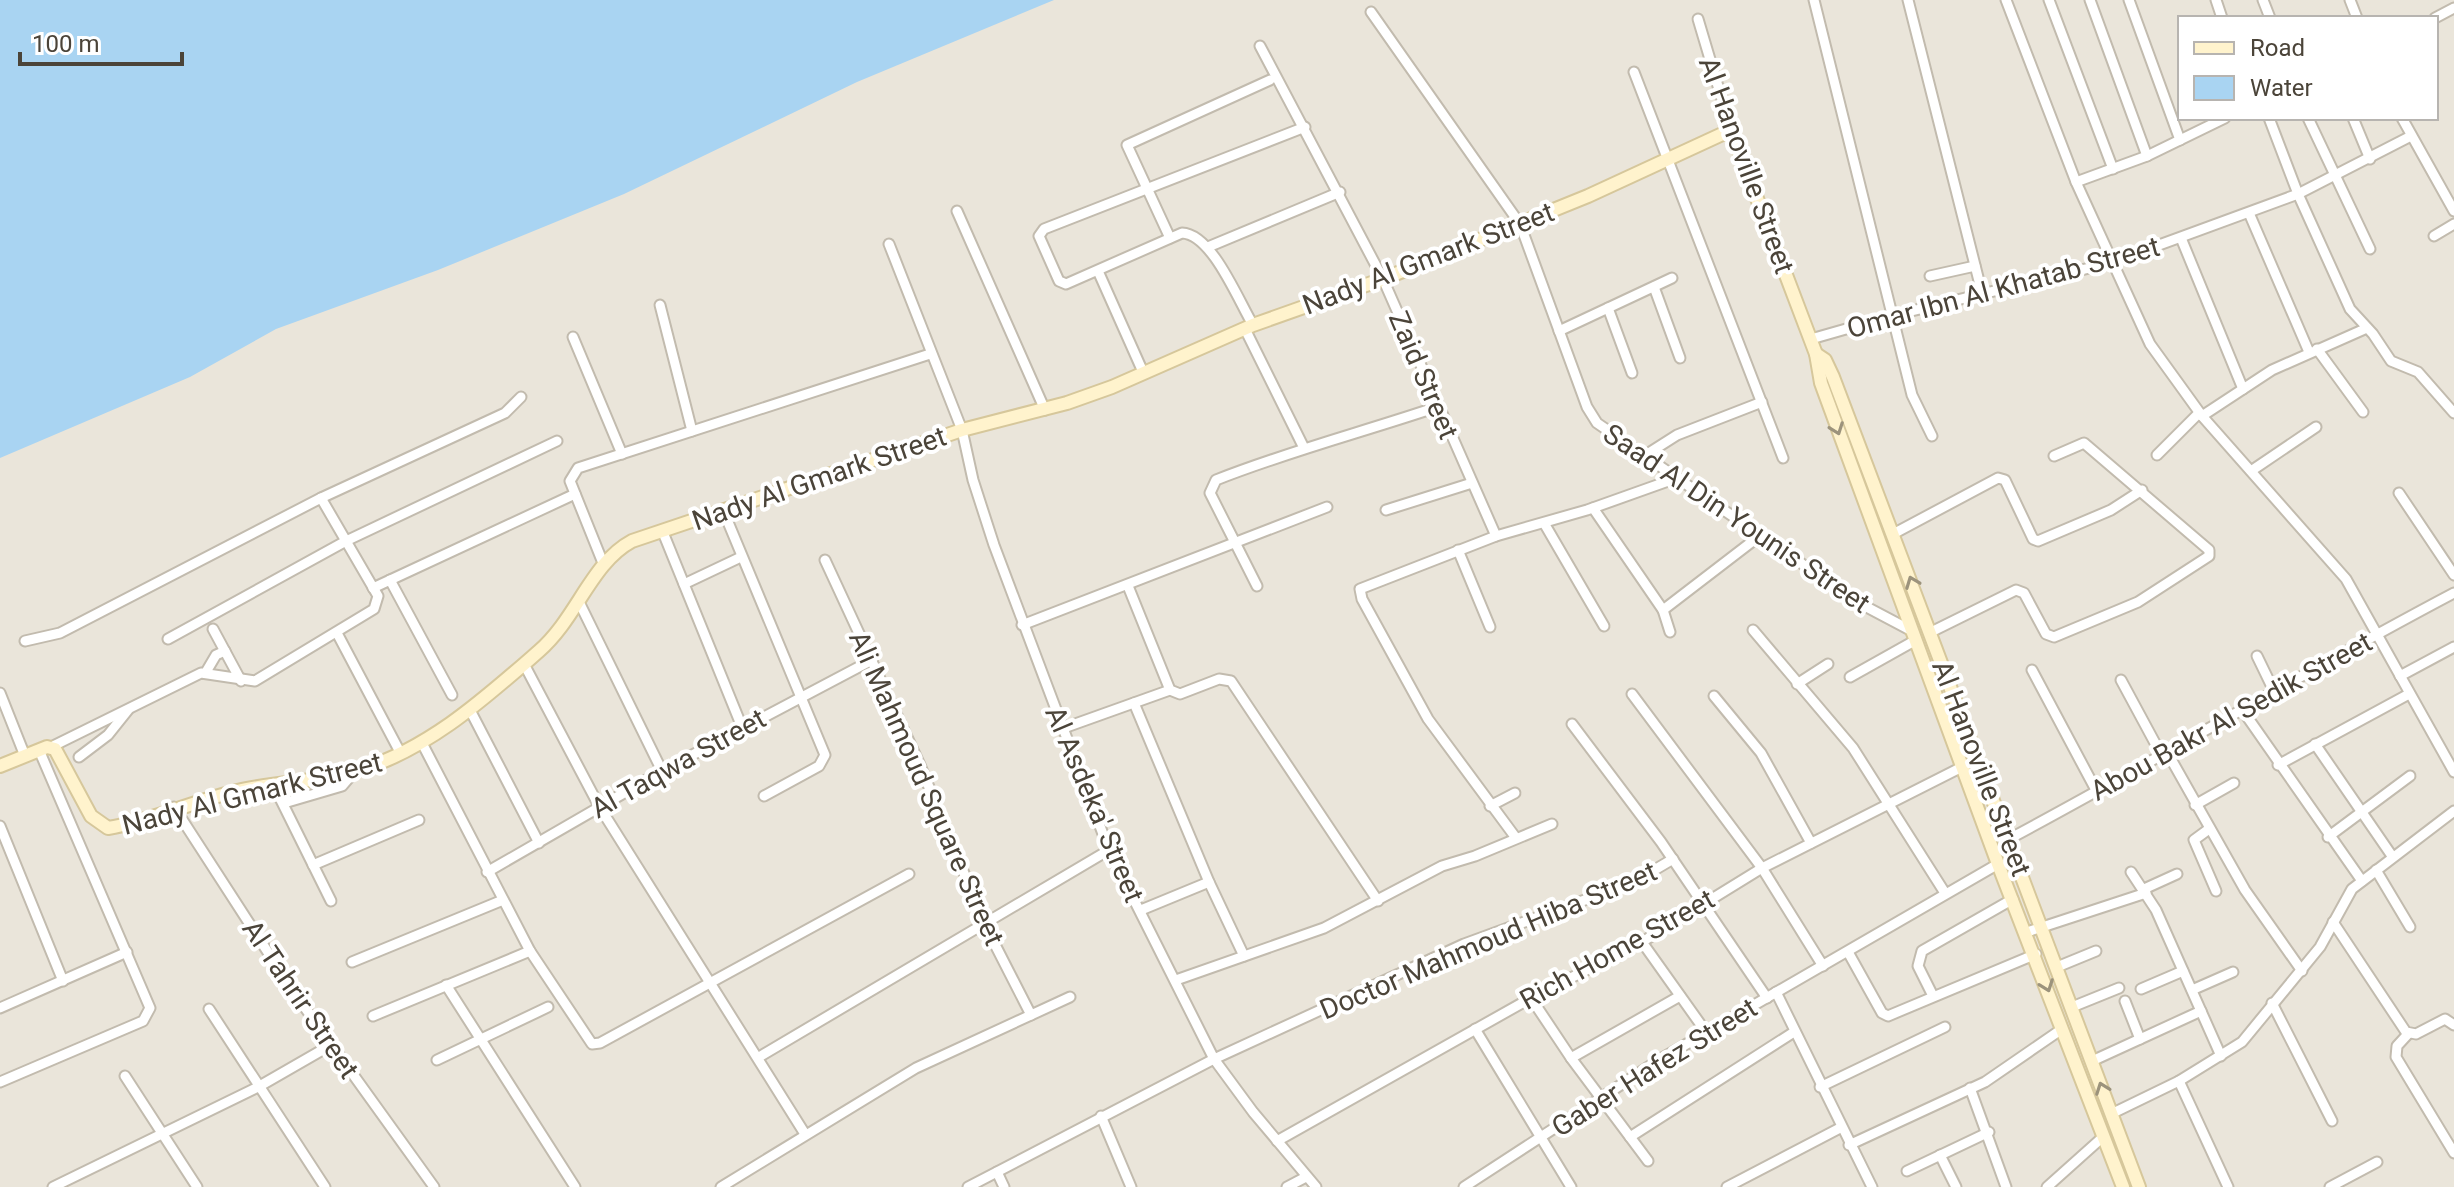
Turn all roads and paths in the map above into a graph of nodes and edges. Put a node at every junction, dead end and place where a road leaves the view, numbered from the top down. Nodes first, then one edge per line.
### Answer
1 (1814, 0) edge
2 (1908, 0) edge
3 (2006, 0) edge
4 (2049, 0) edge
5 (2090, 0) edge
6 (2129, 0) edge
7 (1371, 12) dead end
8 (1698, 19) dead end
9 (1260, 46) dead end
10 (1634, 72) dead end
11 (1270, 80) dead end
12 (2221, 120) edge
13 (2270, 120) edge
14 (2309, 120) edge
15 (2354, 120) edge
16 (2403, 120) edge
17 (1305, 127) junction
18 (1731, 130) junction
19 (2411, 136) junction
20 (2180, 140) junction
21 (2147, 156) junction
22 (2370, 159) junction
23 (1668, 160) junction
24 (2113, 169) junction
25 (2333, 177) junction
26 (2076, 182) junction
27 (1147, 190) junction
28 (1340, 192) junction
29 (2298, 194) junction
30 (957, 211) dead end
31 (2454, 211) edge
32 (2249, 213) junction
33 (1520, 224) junction
34 (2454, 224) edge
35 (2434, 236) dead end
36 (1170, 238) junction
37 (2181, 238) junction
38 (889, 244) dead end
39 (1208, 247) junction
40 (2370, 249) dead end
41 (2110, 263) junction
42 (1975, 266) junction
43 (1098, 271) junction
44 (1930, 276) dead end
45 (1672, 278) dead end
46 (1383, 279) junction
47 (1654, 287) junction
48 (1982, 293) junction
49 (660, 305) dead end
50 (1608, 308) junction
51 (1895, 315) junction
52 (1249, 327) junction
53 (2367, 328) junction
54 (1559, 331) junction
55 (573, 337) dead end
56 (1811, 339) junction
57 (2313, 351) junction
58 (930, 354) junction
59 (1816, 354) junction
60 (1680, 358) dead end
61 (1143, 372) junction
62 (1632, 373) dead end
63 (2243, 389) junction
64 (521, 397) dead end
65 (1762, 402) junction
66 (1437, 407) junction
67 (1045, 410) junction
68 (2363, 412) dead end
69 (2454, 413) edge
70 (2200, 414) junction
71 (2316, 427) dead end
72 (962, 430) junction
73 (692, 431) junction
74 (1932, 436) dead end
75 (557, 441) dead end
76 (1304, 448) junction
77 (622, 454) junction
78 (2157, 455) dead end
79 (1644, 456) junction
80 (2054, 456) dead end
81 (1783, 458) dead end
82 (2251, 471) junction
83 (1674, 479) junction
84 (1472, 483) junction
85 (2142, 490) junction
86 (2399, 493) dead end
87 (575, 494) junction
88 (321, 498) junction
89 (1327, 507) dead end
90 (1593, 508) junction
91 (723, 510) junction
92 (1386, 510) dead end
93 (1544, 523) junction
94 (662, 530) junction
95 (1762, 534) junction
96 (1893, 534) junction
97 (1496, 536) junction
98 (1234, 540) junction
99 (346, 541) junction
100 (1458, 550) junction
101 (741, 557) junction
102 (825, 560) dead end
103 (603, 563) junction
104 (2454, 575) edge
105 (390, 580) junction
106 (684, 584) junction
107 (1128, 586) junction
108 (1257, 586) dead end
109 (373, 588) junction
110 (2454, 593) edge
111 (580, 604) junction
112 (1663, 610) junction
113 (1022, 625) junction
114 (1604, 626) dead end
115 (1490, 627) dead end
116 (213, 629) dead end
117 (1753, 630) dead end
118 (1670, 632) dead end
119 (1931, 632) junction
120 (337, 633) junction
121 (2379, 633) junction
122 (1914, 636) junction
123 (168, 639) dead end
124 (25, 641) dead end
125 (2454, 647) edge
126 (225, 651) junction
127 (2257, 656) dead end
128 (872, 660) junction
129 (524, 664) junction
130 (1828, 664) dead end
131 (2032, 670) dead end
132 (206, 672) junction
133 (2400, 676) junction
134 (1850, 677) dead end
135 (2121, 680) dead end
136 (241, 681) junction
137 (1797, 684) junction
138 (2273, 689) junction
139 (1170, 690) junction
140 (0, 693) edge
141 (1632, 694) dead end
142 (2409, 694) junction
143 (452, 695) dead end
144 (800, 696) junction
145 (1714, 696) dead end
146 (1134, 703) junction
147 (131, 707) junction
148 (2241, 708) junction
149 (470, 710) junction
150 (1572, 724) dead end
151 (742, 727) junction
152 (1061, 729) junction
153 (422, 743) junction
154 (2315, 744) junction
155 (45, 749) junction
156 (401, 754) junction
157 (2165, 754) junction
158 (25, 756) junction
159 (79, 757) dead end
160 (2278, 765) junction
161 (0, 766) edge
162 (1962, 767) junction
163 (662, 771) junction
164 (354, 772) junction
165 (2454, 772) edge
166 (2410, 776) dead end
167 (2234, 783) dead end
168 (273, 784) junction
169 (2097, 792) junction
170 (1515, 793) dead end
171 (764, 796) dead end
172 (284, 803) junction
173 (1890, 804) junction
174 (2195, 805) junction
175 (599, 806) junction
176 (1490, 806) junction
177 (174, 807) junction
178 (2454, 811) edge
179 (2360, 812) junction
180 (419, 820) dead end
181 (1552, 824) dead end
182 (0, 826) edge
183 (2209, 829) junction
184 (2328, 837) junction
185 (1516, 838) junction
186 (2009, 839) junction
187 (539, 843) junction
188 (1811, 843) junction
189 (1109, 850) junction
190 (2392, 856) junction
191 (1673, 859) junction
192 (1998, 864) junction
193 (313, 865) junction
194 (1762, 868) junction
195 (2376, 870) junction
196 (487, 872) junction
197 (2131, 872) dead end
198 (909, 874) dead end
199 (2177, 874) dead end
200 (2362, 881) junction
201 (1209, 882) junction
202 (2145, 891) junction
203 (2216, 891) dead end
204 (1945, 893) junction
205 (2013, 899) junction
206 (503, 900) junction
207 (331, 901) dead end
208 (1378, 901) junction
209 (1703, 901) junction
210 (1141, 910) junction
211 (2333, 922) junction
212 (985, 925) junction
213 (2041, 926) junction
214 (2410, 927) dead end
215 (2027, 932) junction
216 (1642, 942) junction
217 (530, 951) junction
218 (2096, 951) dead end
219 (127, 952) junction
220 (1848, 952) junction
221 (2036, 954) junction
222 (1244, 956) junction
223 (352, 962) dead end
224 (1823, 966) junction
225 (2057, 967) junction
226 (2183, 971) junction
227 (2302, 971) junction
228 (2233, 972) dead end
229 (1176, 980) junction
230 (63, 981) junction
231 (710, 983) junction
232 (446, 985) junction
233 (2119, 988) dead end
234 (2141, 989) dead end
235 (2192, 990) junction
236 (1771, 995) junction
237 (1680, 996) junction
238 (1933, 996) junction
239 (1070, 997) dead end
240 (1531, 998) junction
241 (2125, 1001) dead end
242 (2272, 1003) junction
243 (548, 1007) dead end
244 (2072, 1007) junction
245 (0, 1008) edge
246 (209, 1009) dead end
247 (2201, 1011) junction
248 (1031, 1015) junction
249 (373, 1016) dead end
250 (2454, 1025) edge
251 (1945, 1027) dead end
252 (1475, 1029) junction
253 (2062, 1029) junction
254 (1706, 1032) junction
255 (1794, 1032) junction
256 (2408, 1034) junction
257 (481, 1039) junction
258 (2140, 1039) junction
259 (331, 1045) junction
260 (2221, 1056) junction
261 (759, 1057) junction
262 (1571, 1058) junction
263 (1214, 1059) junction
264 (437, 1060) dead end
265 (2092, 1061) junction
266 (125, 1076) dead end
267 (2179, 1081) junction
268 (0, 1082) edge
269 (258, 1087) junction
270 (1820, 1087) junction
271 (1970, 1088) junction
272 (1600, 1098) junction
273 (2111, 1114) junction
274 (1101, 1116) junction
275 (2332, 1121) dead end
276 (1840, 1128) junction
277 (1989, 1132) junction
278 (163, 1133) junction
279 (805, 1134) junction
280 (2104, 1136) junction
281 (1540, 1137) junction
282 (1630, 1137) junction
283 (1277, 1141) junction
284 (1849, 1145) junction
285 (2454, 1153) edge
286 (1940, 1155) junction
287 (1648, 1161) dead end
288 (2377, 1162) dead end
289 (1907, 1171) dead end
290 (997, 1172) junction
291 (1306, 1177) junction
292 (71, 1183) edge
293 (53, 1187) edge
294 (197, 1187) edge
295 (325, 1187) edge
296 (434, 1187) edge
297 (575, 1187) edge
298 (721, 1187) edge
299 (968, 1187) edge
300 (1004, 1187) edge
301 (1131, 1187) edge
302 (1287, 1187) edge
303 (1316, 1187) edge
304 (1464, 1187) edge
305 (1571, 1187) edge
306 (1727, 1187) edge
307 (1872, 1187) edge
308 (1956, 1187) edge
309 (2006, 1187) edge
310 (2047, 1187) edge
311 (2123, 1187) edge
312 (2139, 1187) edge
313 (2228, 1187) edge
314 (2330, 1187) edge

1 - 51 street
2 - 42 street
3 - 26 street
4 - 24 street
5 - 21 street
6 - 20 street
7 - 33 street, Saad Al Din Younis Street
8 - 18 street, Al Hanoville Street
9 - 17 street, Zaid Street
10 - 23 street
11 - 27 street
12 - 20 street
13 - 29 street
14 - 25 street
15 - 22 street
16 - 19 street
17 - 27 street
17 - 28 street, Zaid Street
18 - 23 street, Nady Al Gmark Street
18 - 56 street, Al Hanoville Street
19 - 22 street, Omar Ibn Al Khatab Street
19 - 31 street
20 - 21 street
21 - 24 street
22 - 25 street, Omar Ibn Al Khatab Street
23 - 33 street, Nady Al Gmark Street
23 - 65 street
24 - 26 street
25 - 29 street, Omar Ibn Al Khatab Street
25 - 40 street
26 - 41 street
27 - 36 street
27 - 43 street
28 - 39 street
28 - 46 street, Zaid Street
29 - 32 street, Omar Ibn Al Khatab Street
29 - 53 street
30 - 67 street
32 - 37 street, Omar Ibn Al Khatab Street
32 - 57 street
33 - 46 street, Nady Al Gmark Street
33 - 54 street, Saad Al Din Younis Street
34 - 35 street
36 - 39 street
36 - 43 street
37 - 41 street, Omar Ibn Al Khatab Street
37 - 63 street
38 - 58 street, Al Asdeka' Street
39 - 52 street
41 - 48 street, Omar Ibn Al Khatab Street
41 - 70 street
42 - 44 street
42 - 48 street
43 - 61 street
45 - 47 street
46 - 52 street, Nady Al Gmark Street
46 - 66 street, Zaid Street
47 - 50 street
47 - 60 street
48 - 51 street, Omar Ibn Al Khatab Street
49 - 73 street
50 - 54 street
50 - 62 street
51 - 56 street, Omar Ibn Al Khatab Street
51 - 74 street
52 - 61 street, Nady Al Gmark Street
52 - 76 street
53 - 57 street
53 - 69 street
54 - 79 street, Saad Al Din Younis Street
55 - 77 street
56 - 59 street, Al Hanoville Street
57 - 63 street
57 - 68 street
58 - 72 street, Al Asdeka' Street
58 - 73 street
59 - 96 street, Al Hanoville Street
59 -> 122 street, Al Hanoville Street
61 - 67 street, Nady Al Gmark Street
63 - 70 street
64 - 88 street
65 - 79 street
65 - 81 street
66 - 76 street
66 - 84 street, Zaid Street
67 - 72 street, Nady Al Gmark Street
70 - 78 street
70 - 82 street
71 - 82 street
72 - 91 street, Nady Al Gmark Street
72 - 113 street, Al Asdeka' Street
73 - 77 street
75 - 99 street
76 - 98 street
77 - 87 street
79 - 83 street, Saad Al Din Younis Street
80 - 85 street
82 - 121 street
83 - 90 street
83 - 95 street, Saad Al Din Younis Street
84 - 92 street
84 - 97 street, Zaid Street
85 - 96 street
85 - 119 street
86 - 104 street
87 - 103 street
87 - 105 street
88 - 99 street
88 - 124 street
89 - 98 street
90 - 93 street
90 - 112 street
91 - 94 street, Nady Al Gmark Street
91 - 101 street
93 - 97 street
93 - 114 street
94 - 103 street, Nady Al Gmark Street
94 - 106 street
95 - 112 street
95 - 122 street, Saad Al Din Younis Street
119 -> 96 street, Al Hanoville Street
97 - 100 street
98 - 107 street
98 - 108 street
99 - 109 street
99 - 123 street
100 - 115 street
100 - 176 street
101 - 106 street
101 - 144 street
102 - 128 street, Ali Mahmoud Square Street
103 - 111 street, Nady Al Gmark Street
105 - 109 street
105 - 143 street
106 - 151 street
107 - 113 street
107 - 139 street
109 - 120 street
110 - 121 street, Abou Bakr Al Sedik Street
111 - 129 street, Nady Al Gmark Street
111 - 163 street
112 - 118 street
113 - 152 street, Al Asdeka' Street
116 - 126 street
117 - 137 street
119 - 186 street, Al Hanoville Street
120 - 136 street
120 - 156 street
121 - 133 street
121 - 138 street, Abou Bakr Al Sedik Street
122 - 134 street
122 - 162 street, Al Hanoville Street
125 - 133 street
126 - 132 street
126 - 136 street
127 - 138 street
128 - 144 street, Al Taqwa Street
128 - 212 street, Ali Mahmoud Square Street
129 - 149 street, Nady Al Gmark Street
129 - 175 street
130 - 137 street
131 - 169 street
132 - 136 street
132 - 147 street
133 - 142 street
135 - 157 street
137 - 173 street
138 - 148 street, Abou Bakr Al Sedik Street
139 - 146 street
139 - 208 street
140 - 158 street
141 - 194 street
142 - 154 street
142 - 165 street
144 - 151 street, Al Taqwa Street
144 - 171 street
145 - 188 street
146 - 152 street
146 - 201 street
147 - 155 street
147 - 159 street
148 - 157 street, Abou Bakr Al Sedik Street
148 - 160 street
149 - 153 street, Nady Al Gmark Street
149 - 187 street
150 - 191 street
151 - 163 street, Al Taqwa Street
152 - 189 street, Al Asdeka' Street
153 - 156 street, Nady Al Gmark Street
153 - 196 street
154 - 160 street
154 - 179 street
155 - 158 street
155 - 177 street, Nady Al Gmark Street
155 - 219 street
156 - 164 street, Nady Al Gmark Street
157 - 169 street, Abou Bakr Al Sedik Street
157 - 174 street
158 - 161 street
160 - 184 street
162 - 173 street, Rich Home Street
162 - 192 street, Al Hanoville Street
163 - 175 street, Al Taqwa Street
164 - 168 street, Nady Al Gmark Street
164 - 172 street
166 - 179 street
167 - 174 street
168 - 172 street
168 - 177 street, Nady Al Gmark Street
169 - 186 street, Abou Bakr Al Sedik Street
170 - 176 street
172 - 193 street
173 - 188 street, Rich Home Street
173 - 204 street
174 - 183 street
175 - 187 street, Al Taqwa Street
175 - 231 street
176 - 185 street
177 - 259 street, Al Tahrir Street
178 - 190 street
179 - 184 street
179 - 190 street
180 - 193 street
181 - 185 street
182 - 230 street
183 - 203 street
183 - 227 street
184 - 200 street
185 - 208 street
186 - 213 street, Al Hanoville Street
187 - 196 street, Al Taqwa Street
188 - 194 street, Rich Home Street
189 - 210 street, Al Asdeka' Street
189 - 212 street
190 - 195 street
191 - 209 street
191 - 263 street, Doctor Mahmoud Hiba Street
192 - 204 street, Gaber Hafez Street
192 - 205 street, Al Hanoville Street
193 - 207 street
194 - 209 street, Rich Home Street
194 - 224 street
195 - 200 street
195 - 214 street
196 - 206 street
197 - 202 street
198 - 231 street
199 - 202 street
200 - 211 street
201 - 210 street
201 - 222 street
202 - 213 street
202 - 226 street
204 - 220 street, Gaber Hafez Street
205 - 215 street, Al Hanoville Street
205 - 238 street
206 - 217 street
206 - 223 street
208 - 222 street
209 - 216 street, Rich Home Street
209 - 236 street
210 - 229 street, Al Asdeka' Street
211 - 227 street
211 - 256 street
212 - 248 street, Ali Mahmoud Square Street
212 - 261 street
213 - 215 street
213 - 225 street, Al Hanoville Street
215 - 221 street, Al Hanoville Street
216 - 237 street
216 - 240 street, Rich Home Street
217 - 231 street
217 - 232 street
218 - 225 street
219 - 230 street
219 - 268 street
220 - 224 street, Gaber Hafez Street
220 - 238 street
221 - 238 street
221 -> 253 street, Al Hanoville Street
222 - 229 street
224 - 236 street, Gaber Hafez Street
225 - 244 street, Al Hanoville Street
226 - 234 street
226 - 235 street
227 - 242 street
228 - 235 street
229 - 263 street, Al Asdeka' Street
230 - 245 street
231 - 261 street
232 - 249 street
232 - 257 street
233 - 244 street
235 - 247 street
236 - 254 street, Gaber Hafez Street
236 - 255 street
237 - 254 street
237 - 262 street
239 - 248 street
240 - 252 street, Rich Home Street
240 - 262 street
241 - 258 street
242 - 260 street
242 - 275 street
243 - 257 street
244 - 265 street, Al Hanoville Street
246 - 269 street
247 - 258 street
247 - 260 street
248 - 279 street
250 - 256 street
251 - 270 street
252 - 281 street
252 - 283 street, Rich Home Street
253 - 271 street
253 - 280 street, Al Hanoville Street
254 - 272 street, Gaber Hafez Street
255 - 270 street
255 - 282 street
256 - 285 street
257 - 264 street
257 - 297 street
258 - 265 street
259 - 269 street
259 - 296 street, Al Tahrir Street
260 - 267 street
261 - 279 street
262 - 272 street
263 - 274 street, Doctor Mahmoud Hiba Street
263 - 283 street, Al Asdeka' Street
273 -> 265 street, Al Hanoville Street
266 - 278 street
267 - 273 street
267 - 313 street
269 - 278 street
269 - 295 street
270 - 276 street
271 - 277 street
271 - 284 street
272 - 281 street, Gaber Hafez Street
272 - 282 street
273 - 312 street, Al Hanoville Street
274 - 290 street, Doctor Mahmoud Hiba Street
274 - 301 street
276 - 284 street
276 - 306 street
277 - 286 street
277 - 309 street
278 - 292 street
278 - 294 street
279 - 298 street
280 - 310 street
280 - 311 street, Al Hanoville Street
281 - 304 street, Gaber Hafez Street
281 - 305 street
282 - 287 street
283 - 291 street, Al Asdeka' Street
284 - 307 street
286 - 289 street
286 - 308 street
288 - 314 street
290 - 299 street, Doctor Mahmoud Hiba Street
290 - 300 street
291 - 302 street
291 - 303 street, Al Asdeka' Street
292 - 293 street

